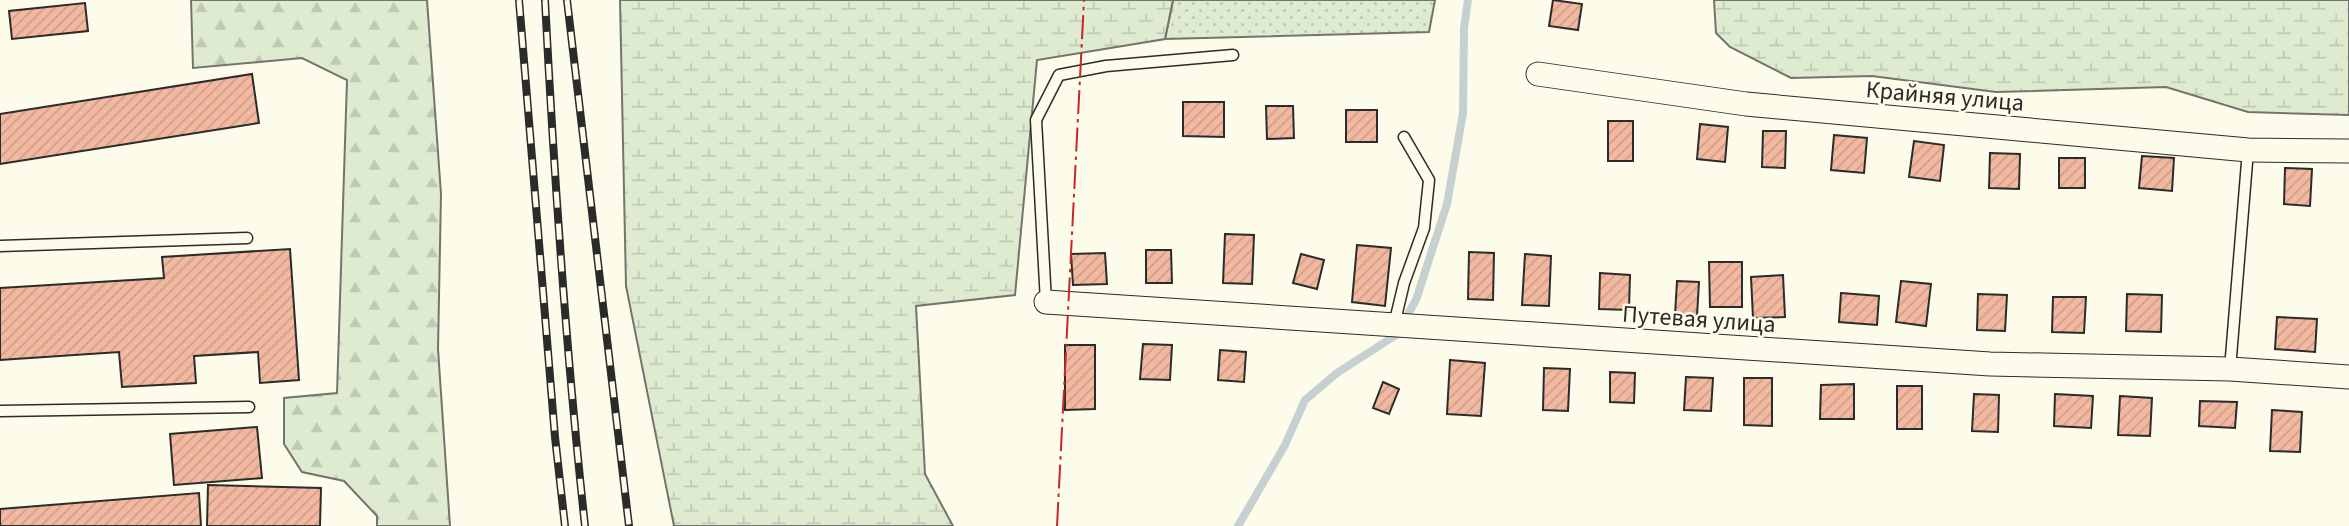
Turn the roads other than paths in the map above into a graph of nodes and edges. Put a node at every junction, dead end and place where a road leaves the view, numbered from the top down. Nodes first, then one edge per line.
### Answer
1 (1233, 55) dead end
2 (1538, 74) dead end
3 (1404, 137) dead end
4 (2248, 150) junction
5 (2349, 151) edge
6 (247, 238) dead end
7 (0, 246) edge
8 (1046, 302) joint
9 (1404, 325) junction
10 (2230, 369) junction
11 (2349, 377) edge
12 (249, 407) dead end
13 (0, 411) edge

1 - 8 lane
2 - 4 street, Крайняя улица
3 - 9 lane
4 - 5 street, Крайняя улица
4 - 10 lane
6 - 7 lane
8 - 9 street, Путевая улица
9 - 10 street, Путевая улица
10 - 11 street, Путевая улица
12 - 13 lane

